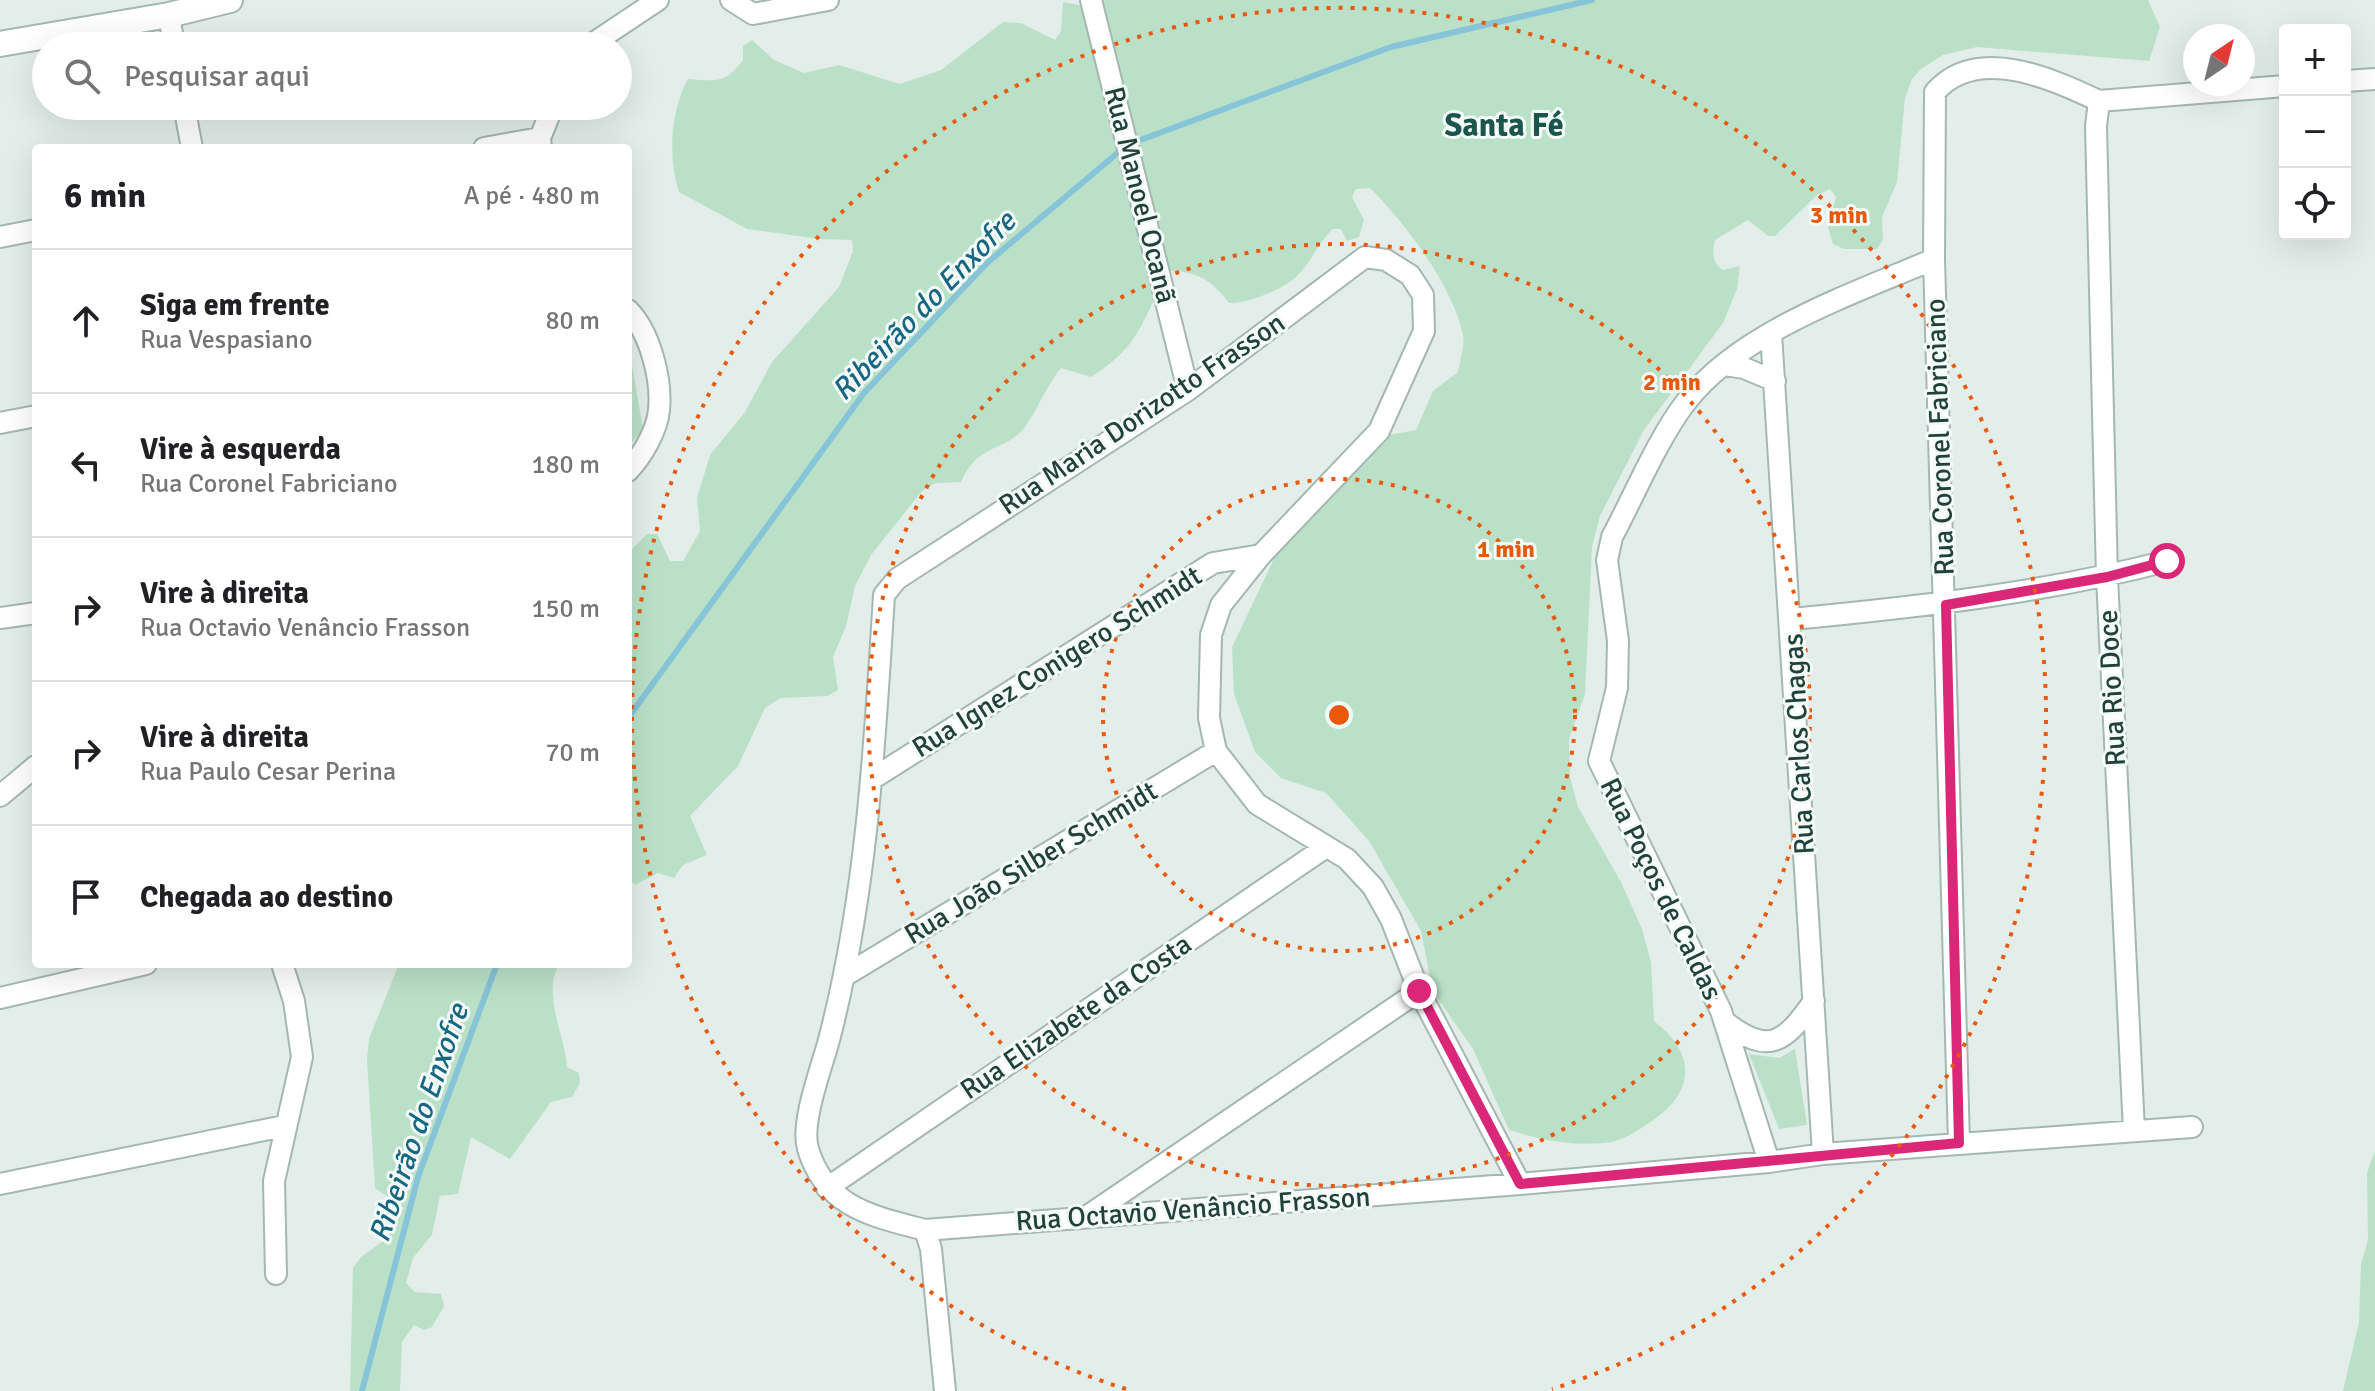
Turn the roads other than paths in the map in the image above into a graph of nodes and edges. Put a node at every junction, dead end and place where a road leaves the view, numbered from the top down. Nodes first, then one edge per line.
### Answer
1 (230, 0) edge
2 (658, 0) edge
3 (731, 0) edge
4 (828, 0) edge
5 (1091, 0) edge
6 (169, 15) junction
7 (70, 32) edge
8 (172, 32) edge
9 (610, 32) edge
10 (32, 39) edge
11 (0, 44) edge
12 (2375, 79) edge
13 (2351, 81) edge
14 (2279, 86) edge
15 (2099, 101) junction
16 (187, 120) edge
17 (548, 120) edge
18 (540, 143) edge
19 (191, 144) edge
20 (32, 231) edge
21 (0, 237) edge
22 (1934, 259) junction
23 (632, 316) edge
24 (1771, 333) junction
25 (1725, 365) junction
26 (1775, 381) junction
27 (1188, 390) junction
28 (32, 417) edge
29 (0, 423) edge
30 (632, 465) edge
31 (1261, 555) junction
32 (2167, 561) dead end
33 (2107, 577) junction
34 (897, 579) joint
35 (1946, 605) junction
36 (32, 614) edge
37 (0, 618) edge
38 (1792, 619) junction
39 (1216, 751) junction
40 (32, 769) edge
41 (872, 779) junction
42 (0, 796) edge
43 (1326, 847) junction
44 (129, 968) edge
45 (283, 968) edge
46 (846, 975) junction
47 (1419, 991) junction
48 (0, 998) edge
49 (1814, 1001) junction
50 (1724, 1021) junction
51 (284, 1126) junction
52 (2192, 1127) dead end
53 (2134, 1131) junction
54 (1959, 1143) junction
55 (1823, 1154) junction
56 (1769, 1162) junction
57 (0, 1184) edge
58 (1520, 1184) junction
59 (827, 1188) junction
60 (1086, 1218) junction
61 (925, 1230) junction
62 (276, 1274) dead end
63 (945, 1391) edge

1 - 6 street
2 - 9 street
3 - 4 street
5 - 27 street, Rua Manoel Ocanã
6 - 7 street
6 - 8 street
10 - 11 street
12 - 13 street
14 - 15 street
15 - 22 street
15 - 33 street, Rua Rio Doce
16 - 19 street
17 - 18 street
20 - 21 street
22 - 24 street, Rua Poços de Caldas
22 - 35 street, Rua Coronel Fabriciano
23 - 30 street
24 - 25 street, Rua Poços de Caldas
24 - 26 street, Rua Carlos Chagas
25 - 26 street
25 - 50 street, Rua Poços de Caldas
26 - 38 street, Rua Carlos Chagas
27 - 31 street, Rua Maria Dorizotto Frasson
27 - 34 street, Rua Maria Dorizotto Frasson
28 - 29 street
31 - 39 street
31 - 41 street, Rua Ignez Conigero Schmidt
32 - 33 street
33 - 35 street
33 - 53 street, Rua Rio Doce
34 - 41 street, Rua Octavio Venâncio Frasson
35 - 38 street
35 - 54 street, Rua Coronel Fabriciano
36 - 37 street
38 - 49 street, Rua Carlos Chagas
39 - 43 street
39 - 46 street, Rua João Silber Schmidt
40 - 42 street
41 - 46 street, Rua Octavio Venâncio Frasson
43 - 47 street
43 - 59 street, Rua Elizabete da Costa
44 - 48 street
45 - 51 street
46 - 59 street, Rua Octavio Venâncio Frasson
47 - 58 street
47 - 60 street
49 - 50 street
49 - 55 street, Rua Carlos Chagas
50 - 56 street, Rua Poços de Caldas
51 - 57 street
51 - 62 street
52 - 53 street, Rua Octavio Venâncio Frasson
53 - 54 street, Rua Octavio Venâncio Frasson
54 - 55 street, Rua Octavio Venâncio Frasson
55 - 56 street, Rua Octavio Venâncio Frasson
56 - 58 street, Rua Octavio Venâncio Frasson
58 - 60 street, Rua Octavio Venâncio Frasson
59 - 61 street, Rua Octavio Venâncio Frasson
60 - 61 street, Rua Octavio Venâncio Frasson
61 - 63 street

